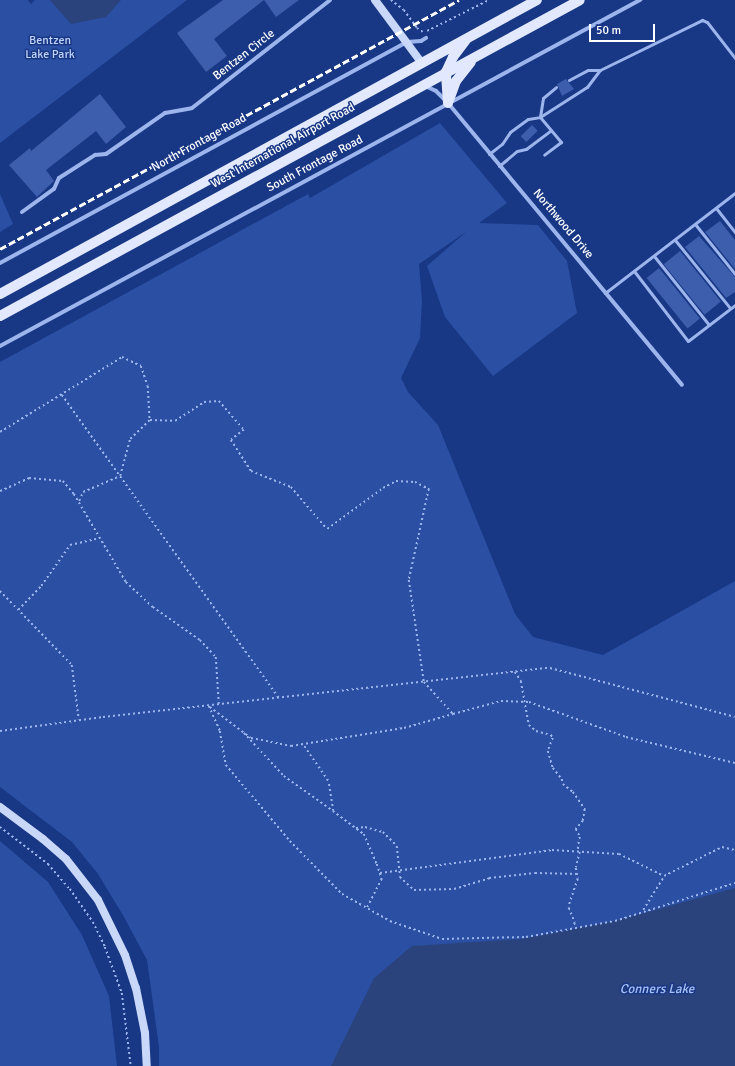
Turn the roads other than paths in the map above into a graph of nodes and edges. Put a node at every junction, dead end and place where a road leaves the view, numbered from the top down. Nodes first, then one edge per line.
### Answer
1 (330, 0) edge
2 (375, 0) edge
3 (537, 0) edge
4 (580, 0) edge
5 (640, 0) edge
6 (474, 34) junction
7 (426, 38) dead end
8 (407, 42) junction
9 (489, 49) junction
10 (735, 58) edge
11 (421, 62) junction
12 (600, 70) junction
13 (446, 72) junction
14 (569, 80) dead end
15 (422, 86) junction
16 (556, 87) dead end
17 (448, 104) junction
18 (540, 117) junction
19 (551, 130) junction
20 (489, 154) junction
21 (544, 155) dead end
22 (499, 166) junction
23 (735, 193) edge
24 (716, 208) junction
25 (22, 212) dead end
26 (695, 224) junction
27 (735, 232) edge
28 (675, 240) junction
29 (654, 256) junction
30 (0, 263) edge
31 (634, 271) junction
32 (735, 274) edge
33 (605, 293) junction
34 (0, 294) edge
35 (735, 304) edge
36 (730, 308) junction
37 (0, 316) edge
38 (709, 324) junction
39 (0, 346) edge
40 (682, 385) dead end
41 (0, 807) edge
42 (146, 1066) edge

1 - 25 street, Bentzen Circle
2 - 8 main road
3 - 6 main road, West International Airport Road
4 - 9 main road, West International Airport Road
5 - 17 street, South Frontage Road
6 - 11 main road, West International Airport Road
6 - 13 main road
7 - 8 street, North Frontage Road
8 - 11 main road
8 - 30 street, North Frontage Road
9 - 13 main road, West International Airport Road
9 - 17 main road
10 - 12 lane
11 - 34 main road, West International Airport Road
12 - 14 lane
12 - 18 lane
13 - 15 main road, West International Airport Road
13 - 17 main road
15 - 17 street, Northwood Drive
15 - 37 main road, West International Airport Road
16 - 18 lane
17 - 20 street, Northwood Drive
17 - 39 street, South Frontage Road
18 - 19 lane
18 - 20 lane
19 - 21 lane
19 - 22 lane
20 - 22 street, Northwood Drive
22 - 33 street, Northwood Drive
23 - 24 lane
24 - 26 lane
24 - 27 lane
26 - 28 lane
26 - 32 lane
28 - 29 lane
28 - 36 lane
29 - 31 lane
29 - 38 lane
31 - 33 lane
31 - 38 lane
33 - 40 street, Northwood Drive
35 - 36 lane
36 - 38 lane
41 - 42 main road

